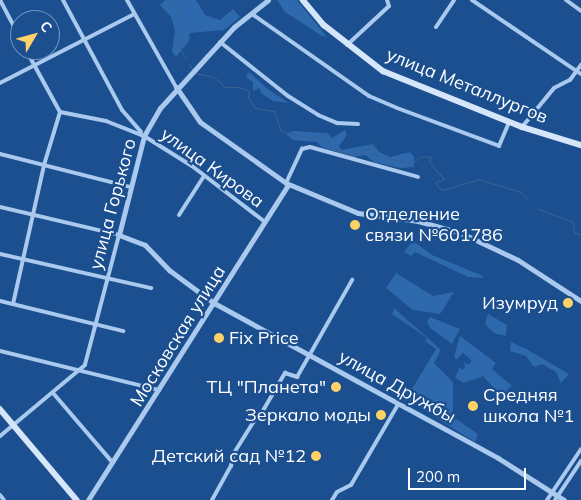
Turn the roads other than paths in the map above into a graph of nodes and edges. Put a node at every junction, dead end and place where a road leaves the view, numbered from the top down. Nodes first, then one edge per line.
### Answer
1 (0, 0) edge
2 (63, 0) edge
3 (127, 0) edge
4 (268, 0) edge
5 (303, 0) edge
6 (387, 0) edge
7 (454, 0) edge
8 (472, 0) edge
9 (566, 0) edge
10 (581, 11) edge
11 (134, 14) junction
12 (252, 14) junction
13 (10, 19) edge
14 (436, 27) dead end
15 (83, 39) junction
16 (220, 42) junction
17 (347, 45) junction
18 (32, 60) edge
19 (581, 65) edge
20 (35, 66) junction
21 (576, 71) junction
22 (581, 74) edge
23 (0, 84) edge
24 (176, 87) junction
25 (60, 112) junction
26 (509, 122) junction
27 (358, 124) dead end
28 (522, 127) junction
29 (144, 136) junction
30 (581, 145) edge
31 (0, 154) edge
32 (44, 165) junction
33 (204, 176) junction
34 (418, 177) dead end
35 (287, 184) junction
36 (130, 187) junction
37 (0, 207) edge
38 (33, 215) junction
39 (179, 215) dead end
40 (265, 222) junction
41 (119, 235) junction
42 (0, 254) edge
43 (23, 260) junction
44 (107, 279) junction
45 (352, 280) dead end
46 (151, 288) dead end
47 (0, 301) edge
48 (581, 301) edge
49 (214, 303) junction
50 (14, 304) junction
51 (96, 324) junction
52 (123, 331) dead end
53 (0, 351) edge
54 (310, 355) junction
55 (82, 370) junction
56 (159, 390) junction
57 (53, 392) junction
58 (400, 403) junction
59 (0, 410) edge
60 (14, 426) junction
61 (0, 436) edge
62 (581, 449) edge
63 (581, 461) edge
64 (114, 463) junction
65 (552, 492) junction
66 (0, 495) edge
67 (556, 498) edge
68 (4, 500) edge
69 (77, 500) edge
70 (88, 500) edge
71 (212, 500) edge
72 (332, 500) edge
73 (547, 500) edge
74 (564, 500) edge

1 - 13 street
2 - 15 street
3 - 11 street
4 - 12 street, улица Горького
5 - 17 main road, улица Металлургов
6 - 17 street
7 - 14 street
8 - 21 street
9 - 10 street
11 - 15 street
11 - 24 street
12 - 16 street, улица Горького
12 - 26 street
15 - 20 street
15 - 29 street
16 - 24 street, улица Горького
16 - 27 street
17 - 26 main road, улица Металлургов
18 - 20 street
19 - 21 street
20 - 23 street
20 - 25 street
21 - 22 street
21 - 28 street
24 - 29 street, улица Горького
24 - 35 street
25 - 29 street
25 - 32 street
26 - 28 main road, улица Металлургов
28 - 30 main road, улица Металлургов
29 - 33 street, улица Кирова
29 - 36 street, улица Горького
31 - 32 street
32 - 36 street
32 - 38 street
33 - 39 street
33 - 40 street, улица Кирова
34 - 35 street
35 - 40 street, Московская улица
35 - 48 street
36 - 41 street, улица Горького
37 - 38 street
38 - 41 street
38 - 43 street
40 - 49 street, Московская улица
41 - 44 street, улица Горького
41 - 49 street, улица Дружбы
42 - 43 street
43 - 44 street
43 - 50 street
44 - 46 street
44 - 51 street, улица Горького
45 - 54 street
47 - 50 street
49 - 54 street, улица Дружбы
49 - 56 street, Московская улица
50 - 51 street
51 - 52 street
51 - 55 street, улица Горького
53 - 55 street
54 - 58 street, улица Дружбы
54 - 71 street
55 - 56 street
55 - 57 street
56 - 64 street, Московская улица
57 - 60 street
57 - 64 street
58 - 65 street, улица Дружбы
58 - 72 street
59 - 60 main road
60 - 61 street
60 - 69 main road
62 - 65 street
63 - 67 street
64 - 70 street, Московская улица
65 - 67 street, улица Дружбы
65 - 73 street
66 - 68 street
67 - 74 street, улица Дружбы

